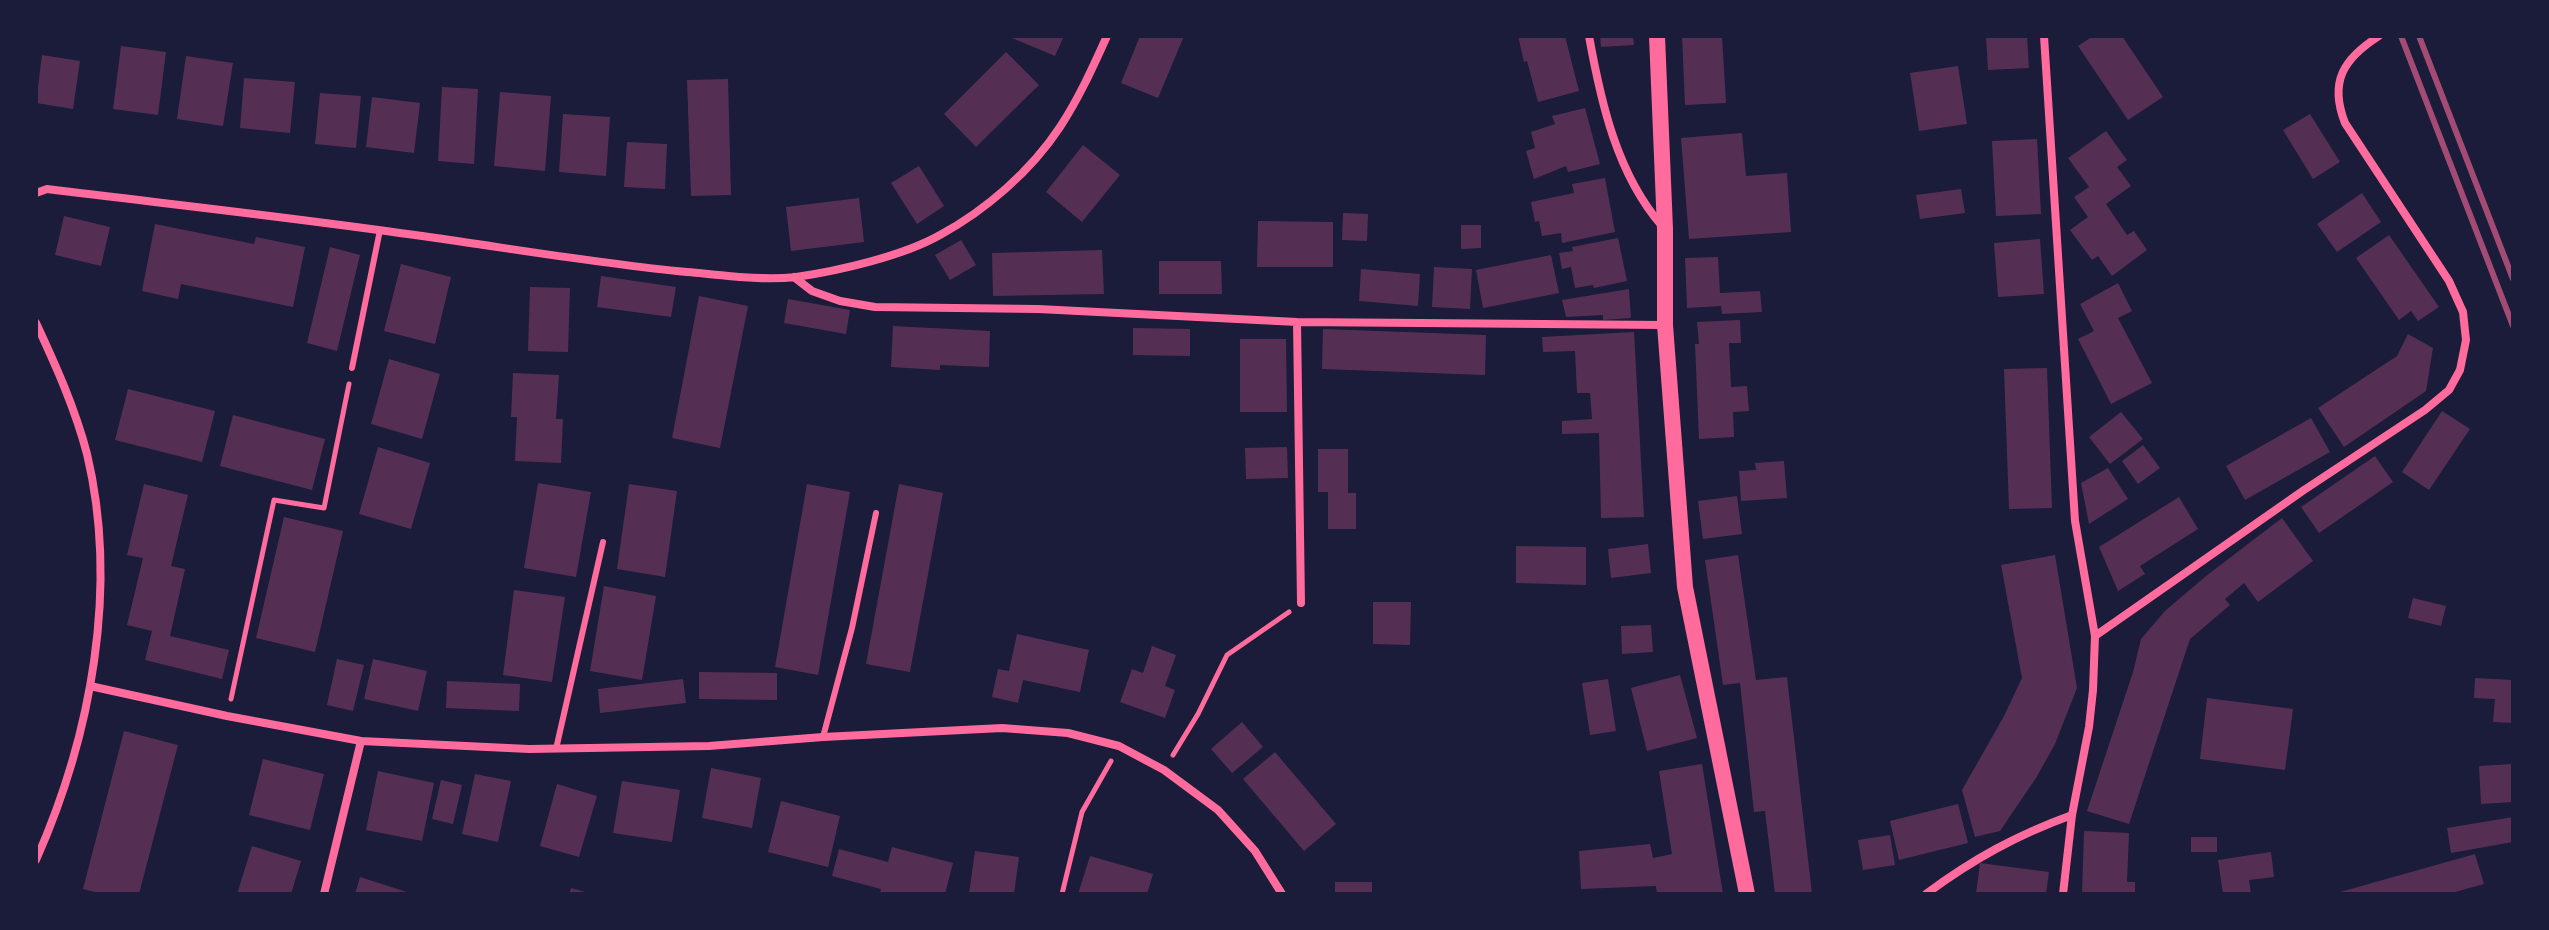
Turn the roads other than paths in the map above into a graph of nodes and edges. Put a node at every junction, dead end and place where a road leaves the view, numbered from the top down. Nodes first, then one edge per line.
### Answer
1 (1107, 36) edge
2 (1589, 36) edge
3 (1657, 36) edge
4 (2044, 36) edge
5 (2379, 36) edge
6 (36, 193) edge
7 (1665, 229) junction
8 (380, 230) junction
9 (794, 277) junction
10 (1297, 322) junction
11 (36, 323) edge
12 (1665, 325) junction
13 (352, 368) road end
14 (876, 513) dead end
15 (603, 542) dead end
16 (1301, 603) road end
17 (2095, 636) junction
18 (90, 686) junction
19 (823, 737) junction
20 (361, 741) junction
21 (556, 749) junction
22 (2072, 815) junction
23 (36, 860) edge
24 (324, 894) edge
25 (1282, 894) edge
26 (1747, 894) edge
27 (1926, 894) edge
28 (2063, 894) edge

1 - 9 street
2 - 7 street
3 - 7 main road
4 - 17 street
5 - 17 street
6 - 8 street
7 - 12 main road
8 - 9 street
8 - 13 lane
9 - 10 street
10 - 12 street
10 - 16 street
11 - 18 street
12 - 26 main road
14 - 19 lane
15 - 21 lane
17 - 22 street
18 - 20 street
18 - 23 street
19 - 21 street
19 - 25 street
20 - 21 street
20 - 24 street
22 - 27 street
22 - 28 street

